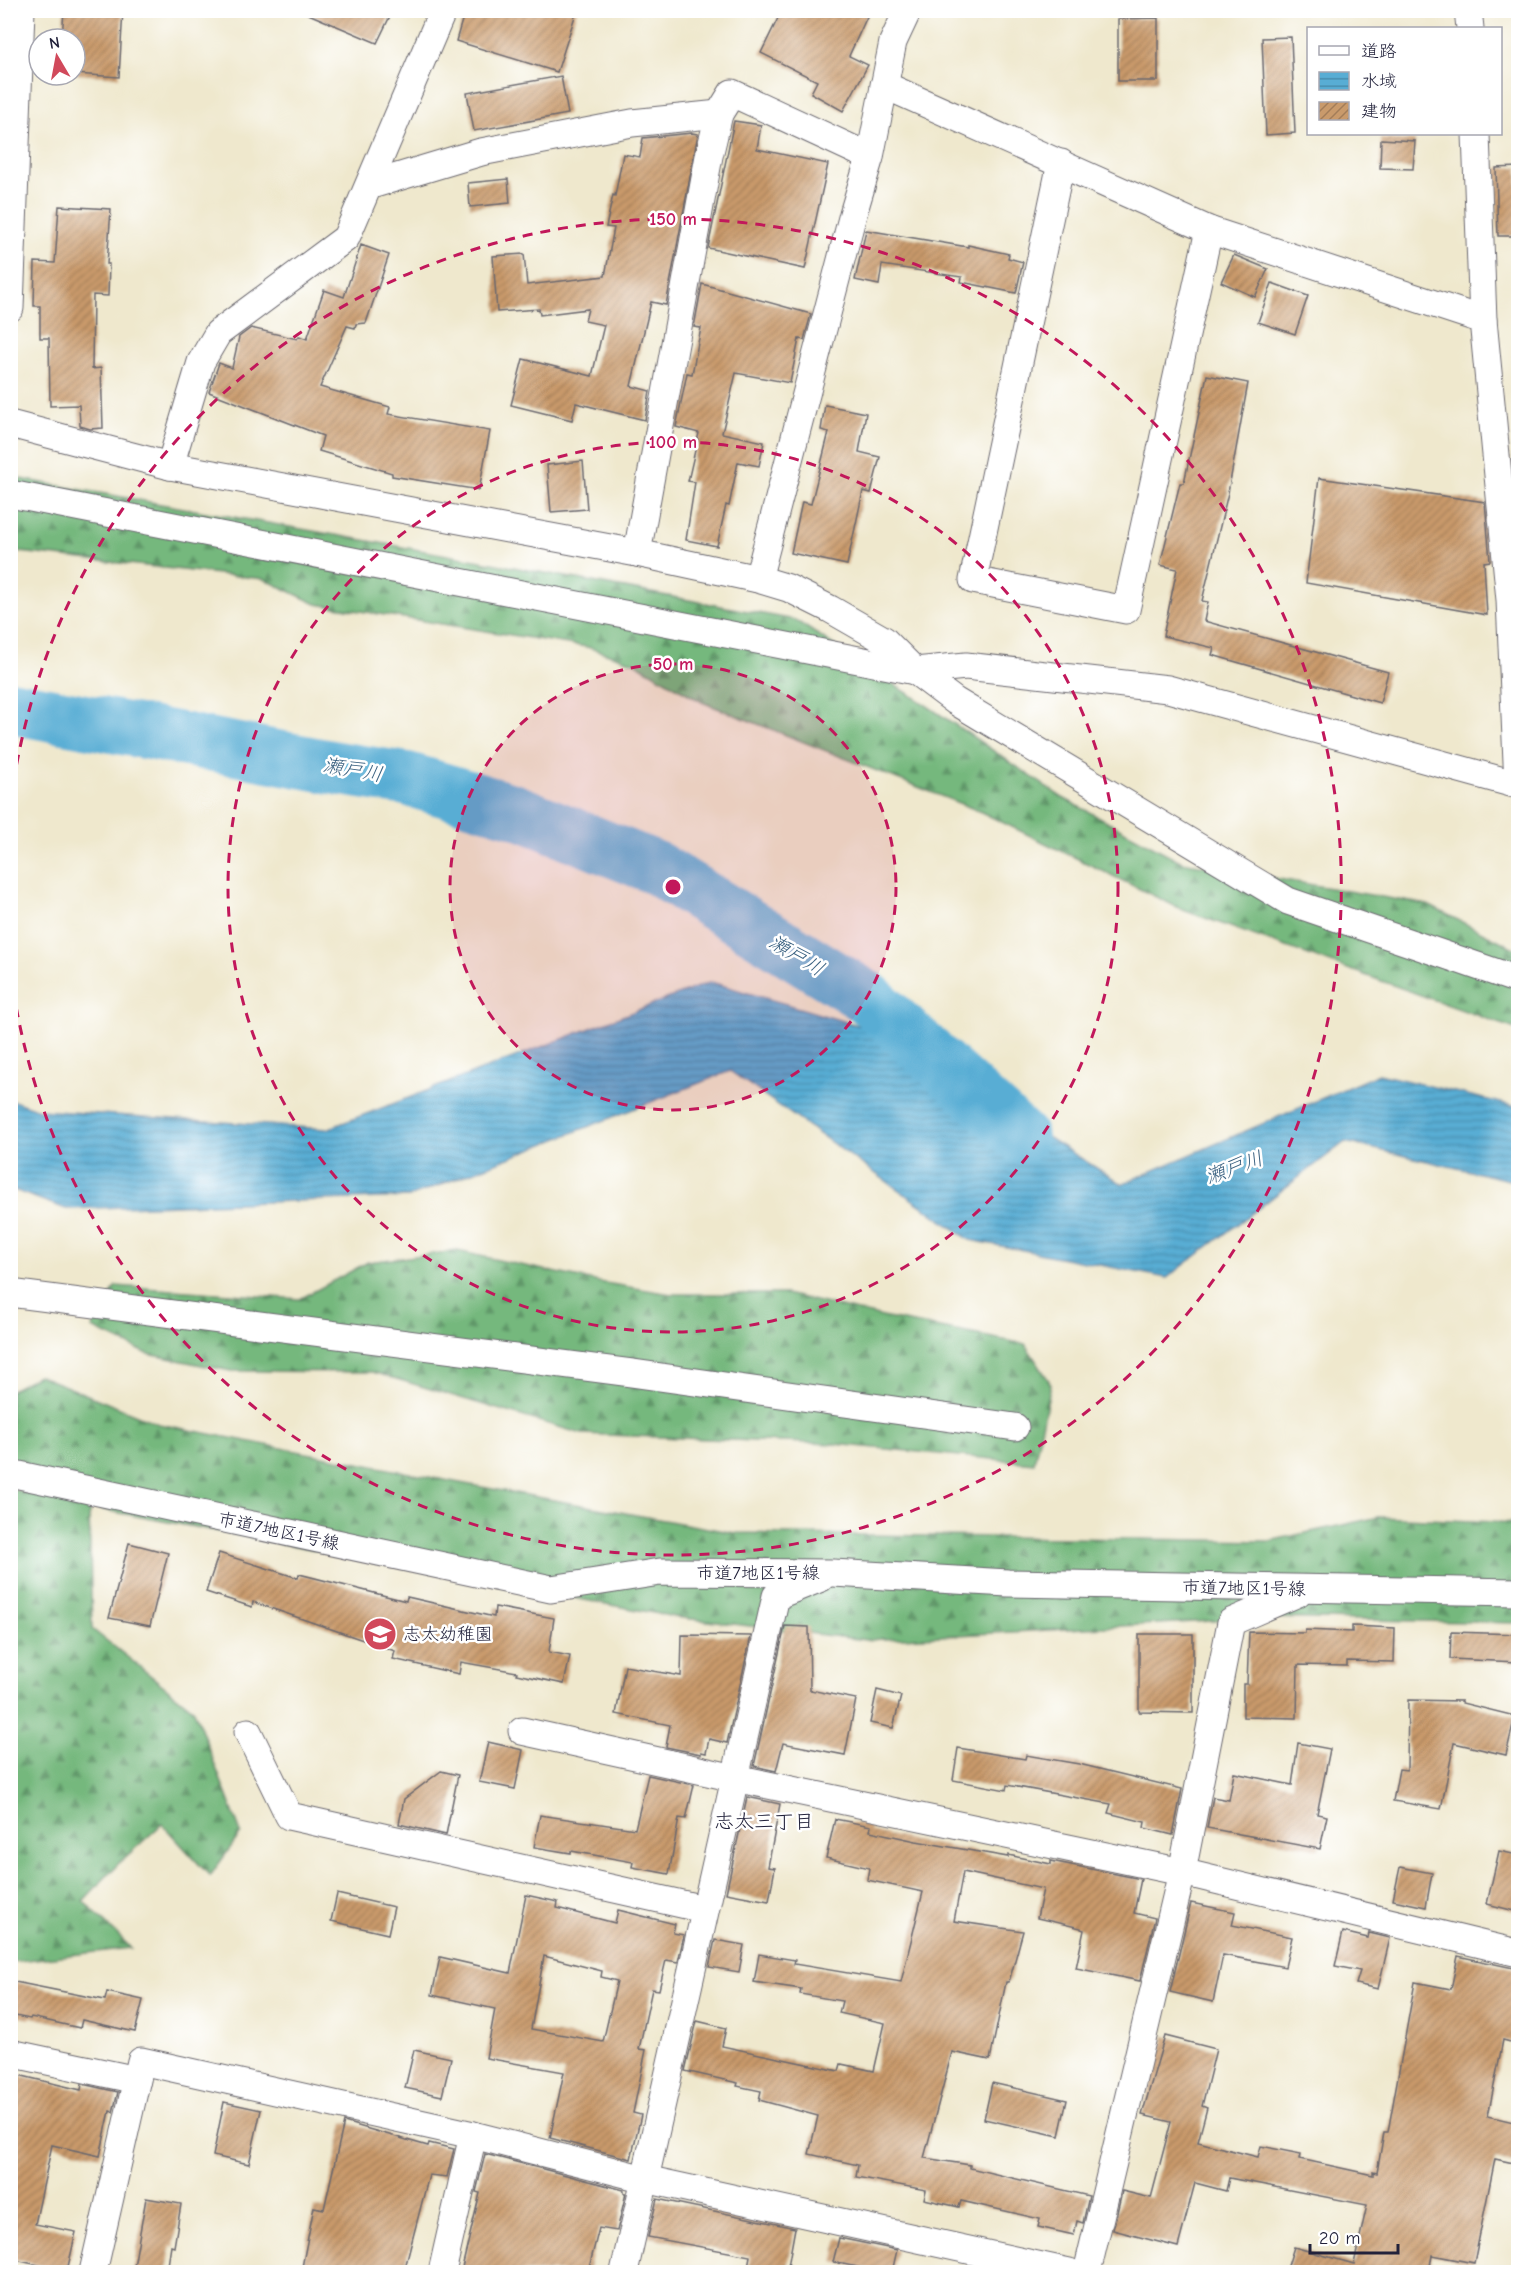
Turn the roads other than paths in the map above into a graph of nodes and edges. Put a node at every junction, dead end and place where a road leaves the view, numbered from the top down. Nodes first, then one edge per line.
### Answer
1 (21, 10) edge
2 (443, 10) edge
3 (908, 10) edge
4 (1468, 10) edge
5 (1470, 27) edge
6 (884, 86) junction
7 (14, 96) edge
8 (719, 114) junction
9 (1476, 135) edge
10 (870, 157) junction
11 (1061, 163) junction
12 (371, 184) junction
13 (1209, 230) junction
14 (11, 291) edge
15 (10, 308) edge
16 (1483, 320) junction
17 (10, 424) edge
18 (170, 466) junction
19 (10, 494) edge
20 (637, 553) junction
21 (758, 579) junction
22 (1514, 601) edge
23 (915, 671) junction
24 (1518, 785) edge
25 (1518, 980) edge
26 (10, 1293) edge
27 (1015, 1427) dead end
28 (10, 1473) edge
29 (833, 1573) junction
30 (1307, 1589) junction
31 (1518, 1592) edge
32 (522, 1731) dead end
33 (248, 1732) dead end
34 (735, 1778) junction
35 (1182, 1872) junction
36 (704, 1910) junction
37 (1518, 1953) edge
38 (10, 2053) edge
39 (137, 2080) junction
40 (473, 2135) junction
41 (645, 2179) junction
42 (93, 2272) edge
43 (442, 2272) edge
44 (624, 2272) edge
45 (1069, 2272) edge
46 (1087, 2272) edge

1 - 7 street
2 - 12 street
3 - 6 street
4 - 5 street
6 - 10 street
6 - 11 street
7 - 14 street
8 - 10 street
8 - 12 street
8 - 20 street
9 - 16 street
10 - 21 street
11 - 13 street
11 - 13 street
12 - 18 street
13 - 16 street
14 - 15 street
16 - 22 street
17 - 18 street
18 - 20 street
19 - 23 street
20 - 21 street
21 - 23 street
22 - 24 street
23 - 24 street
23 - 25 street
26 - 27 street
28 - 29 street, 市道7地区1号線
29 - 30 street, 市道7地区1号線
29 - 34 street
30 - 31 street, 市道7地区1号線
30 - 35 street
32 - 34 street
33 - 36 street
34 - 35 street
34 - 36 street
35 - 37 street
35 - 46 street
36 - 41 street
38 - 39 street
39 - 40 street
39 - 42 street
40 - 41 street
40 - 43 street
41 - 44 street
41 - 45 street

